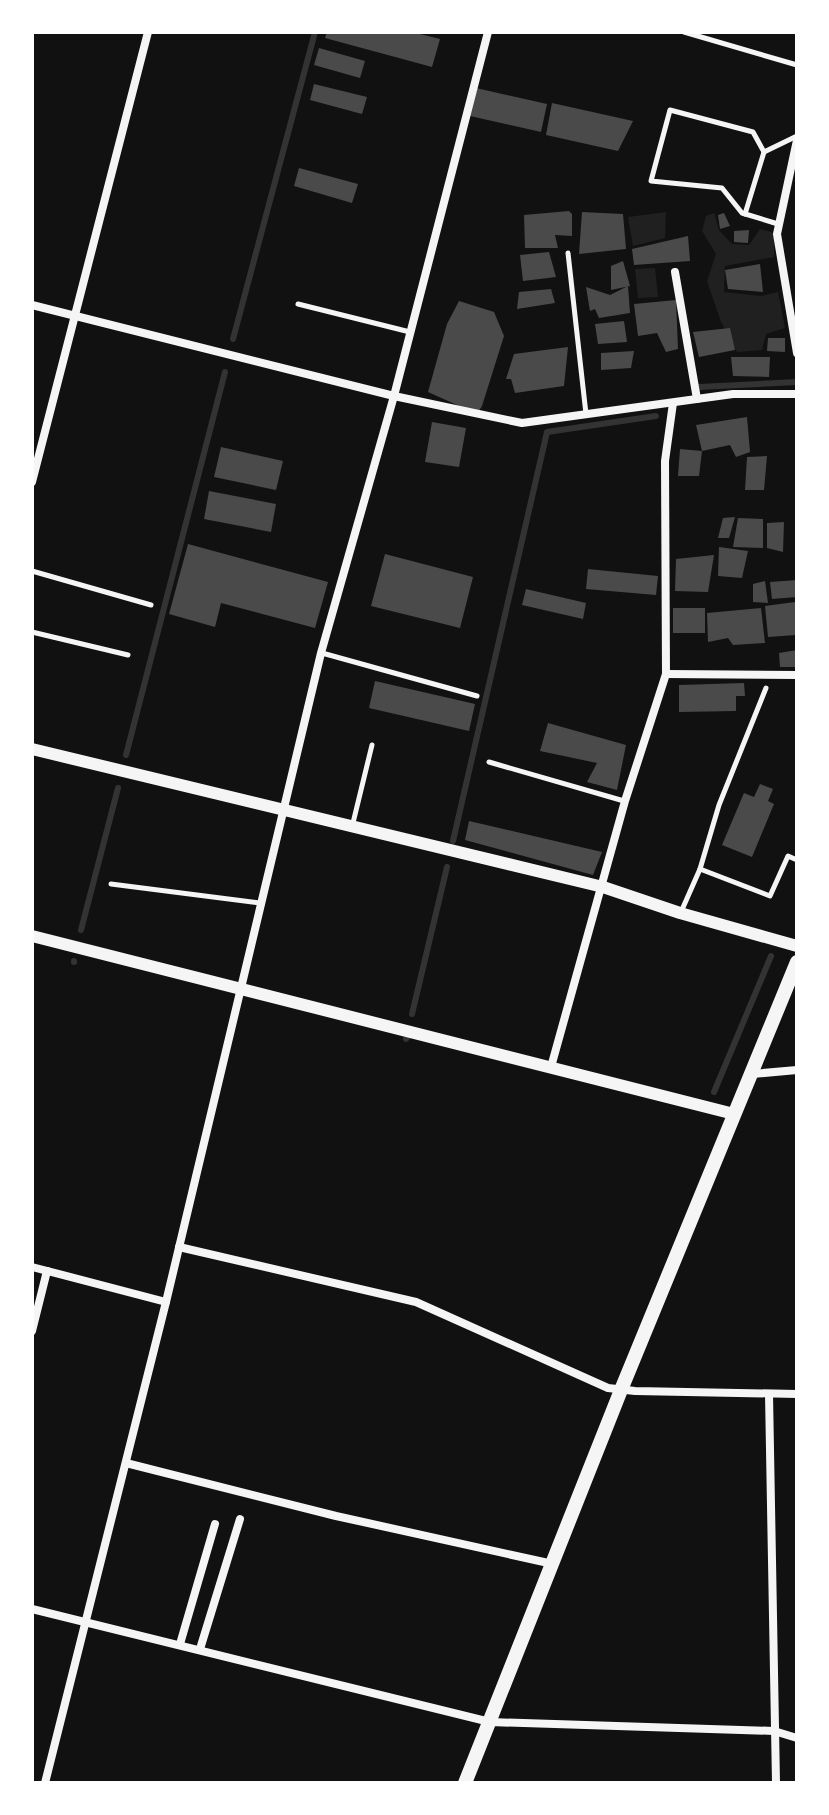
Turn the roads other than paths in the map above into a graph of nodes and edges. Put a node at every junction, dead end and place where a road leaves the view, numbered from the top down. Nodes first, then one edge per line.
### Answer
1 (148, 32) edge
2 (488, 32) edge
3 (684, 32) edge
4 (797, 65) edge
5 (797, 138) edge
6 (764, 152) junction
7 (745, 214) junction
8 (779, 225) junction
9 (568, 253) dead end
10 (675, 272) dead end
11 (298, 304) dead end
12 (32, 305) edge
13 (76, 316) junction
14 (411, 332) junction
15 (797, 353) edge
16 (797, 394) edge
17 (394, 396) junction
18 (697, 399) junction
19 (673, 403) junction
20 (586, 415) junction
21 (32, 482) edge
22 (32, 571) edge
23 (151, 605) dead end
24 (32, 632) edge
25 (321, 653) junction
26 (128, 655) dead end
27 (666, 674) junction
28 (797, 675) edge
29 (766, 688) dead end
30 (477, 696) dead end
31 (372, 745) dead end
32 (32, 749) edge
33 (489, 762) dead end
34 (625, 801) junction
35 (281, 811) junction
36 (352, 828) junction
37 (797, 860) edge
38 (700, 869) junction
39 (111, 884) dead end
40 (603, 887) junction
41 (260, 903) junction
42 (680, 913) junction
43 (32, 936) edge
44 (797, 946) edge
45 (797, 962) edge
46 (239, 987) junction
47 (551, 1067) junction
48 (797, 1070) edge
49 (751, 1074) junction
50 (734, 1114) junction
51 (179, 1247) junction
52 (32, 1267) edge
53 (47, 1271) junction
54 (166, 1302) junction
55 (32, 1331) edge
56 (621, 1390) junction
57 (769, 1394) junction
58 (797, 1394) edge
59 (126, 1463) junction
60 (240, 1519) dead end
61 (215, 1524) dead end
62 (553, 1564) junction
63 (32, 1609) edge
64 (86, 1621) junction
65 (180, 1644) junction
66 (200, 1649) junction
67 (490, 1722) junction
68 (774, 1731) junction
69 (797, 1738) edge
70 (45, 1783) edge
71 (465, 1783) edge
72 (776, 1783) edge

1 - 13 street
2 - 14 street
3 - 4 lane
5 - 6 lane
5 - 8 street
6 - 7 lane
6 - 7 lane
7 - 8 lane
8 - 15 street
9 - 20 lane
10 - 18 street
11 - 14 lane
12 - 13 street
13 - 17 street
13 - 21 street
14 - 17 street
16 - 18 street
17 - 20 street
17 - 25 street
18 - 19 street
19 - 20 street
19 - 27 street
22 - 23 lane
24 - 26 lane
25 - 30 lane
25 - 35 street
27 - 28 street
27 - 34 street
29 - 38 lane
31 - 36 lane
32 - 35 street
33 - 34 lane
34 - 40 street
35 - 36 street
35 - 41 street
36 - 40 street
37 - 38 lane
38 - 42 lane
39 - 41 lane
40 - 42 street
40 - 47 street
41 - 46 street
42 - 44 street
43 - 46 street
45 - 49 main road
46 - 47 street
46 - 51 street
47 - 50 street
48 - 49 street
49 - 50 main road
50 - 56 main road
51 - 54 street
51 - 56 street
52 - 53 street
53 - 54 street
53 - 55 street
54 - 59 street
56 - 57 street
56 - 62 main road
57 - 58 street
57 - 68 street
59 - 62 street
59 - 64 street
60 - 66 street
61 - 65 street
62 - 67 main road
63 - 64 street
64 - 65 street
64 - 70 street
65 - 66 street
66 - 67 street
67 - 68 street
67 - 71 main road
68 - 69 street
68 - 72 street

